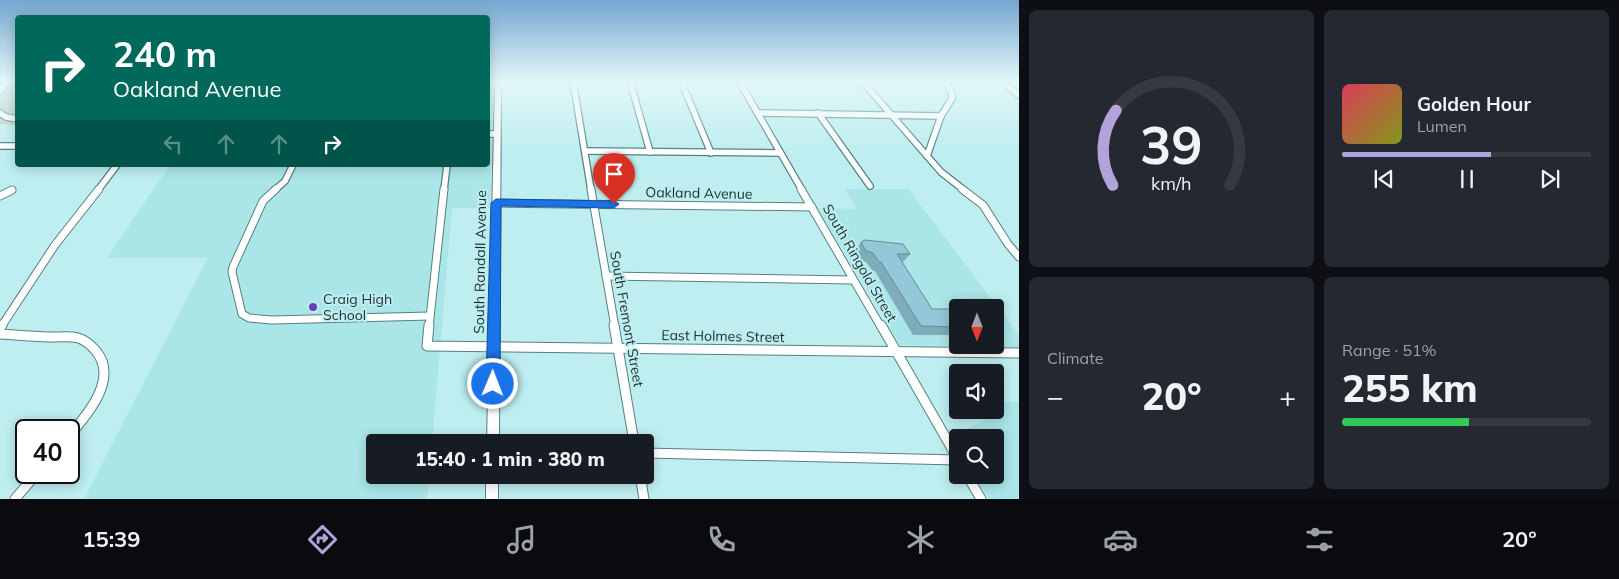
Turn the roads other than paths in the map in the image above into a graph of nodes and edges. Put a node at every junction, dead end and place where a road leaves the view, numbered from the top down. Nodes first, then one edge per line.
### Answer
1 (495, 104) edge
2 (577, 104) edge
3 (637, 104) edge
4 (691, 104) edge
5 (753, 104) edge
6 (882, 104) edge
7 (947, 104) edge
8 (0, 113) edge
9 (758, 113) junction
10 (818, 113) junction
11 (890, 114) junction
12 (941, 116) junction
13 (15, 118) edge
14 (492, 134) edge
15 (0, 146) edge
16 (15, 146) edge
17 (586, 152) junction
18 (650, 152) junction
19 (711, 153) junction
20 (780, 153) junction
21 (927, 156) junction
22 (114, 167) edge
23 (292, 167) edge
24 (447, 167) edge
25 (870, 186) dead end
26 (12, 190) dead end
27 (0, 196) edge
28 (496, 203) junction
29 (594, 204) junction
30 (812, 207) junction
31 (1008, 244) junction
32 (1019, 244) edge
33 (1019, 257) edge
34 (606, 276) junction
35 (852, 280) junction
36 (430, 316) junction
37 (0, 328) edge
38 (0, 334) edge
39 (494, 346) junction
40 (619, 348) junction
41 (895, 350) junction
42 (1019, 353) edge
43 (80, 423) edge
44 (492, 434) edge
45 (633, 434) edge
46 (949, 443) edge
47 (654, 453) edge
48 (949, 459) edge
49 (28, 484) edge
50 (492, 484) edge
51 (642, 484) edge
52 (972, 484) edge
53 (15, 499) edge
54 (492, 499) edge
55 (644, 499) edge
56 (981, 499) edge

1 - 14 street, South Randall Avenue
2 - 17 street, South Fremont Street
3 - 18 street
4 - 19 street
5 - 9 street, South Ringold Street
6 - 11 street
7 - 12 street
8 - 13 street
9 - 10 street
9 - 20 street, South Ringold Street
10 - 11 street
10 - 25 street
11 - 12 street
11 - 21 street
12 - 21 street
14 - 28 street, South Randall Avenue
15 - 16 street
17 - 18 street
17 - 29 street, South Fremont Street
18 - 19 street
19 - 20 street
20 - 30 street, South Ringold Street
21 - 31 street
22 - 37 street
23 - 36 street
24 - 36 street
26 - 27 street
28 - 29 street, Oakland Avenue
28 - 39 street, South Randall Avenue
29 - 30 street, Oakland Avenue
29 - 34 street, South Fremont Street
30 - 35 street, South Ringold Street
31 - 32 street
31 - 33 street
34 - 35 street
34 - 40 street, South Fremont Street
35 - 41 street, South Ringold Street
36 - 39 street, East Holmes Street
38 - 43 street
39 - 40 street, East Holmes Street
39 - 44 street, South Randall Avenue
40 - 41 street, East Holmes Street
40 - 45 street, South Fremont Street
41 - 42 street, East Holmes Street
41 - 46 street, South Ringold Street
47 - 48 street
49 - 53 street
50 - 54 street
51 - 55 street
52 - 56 street

